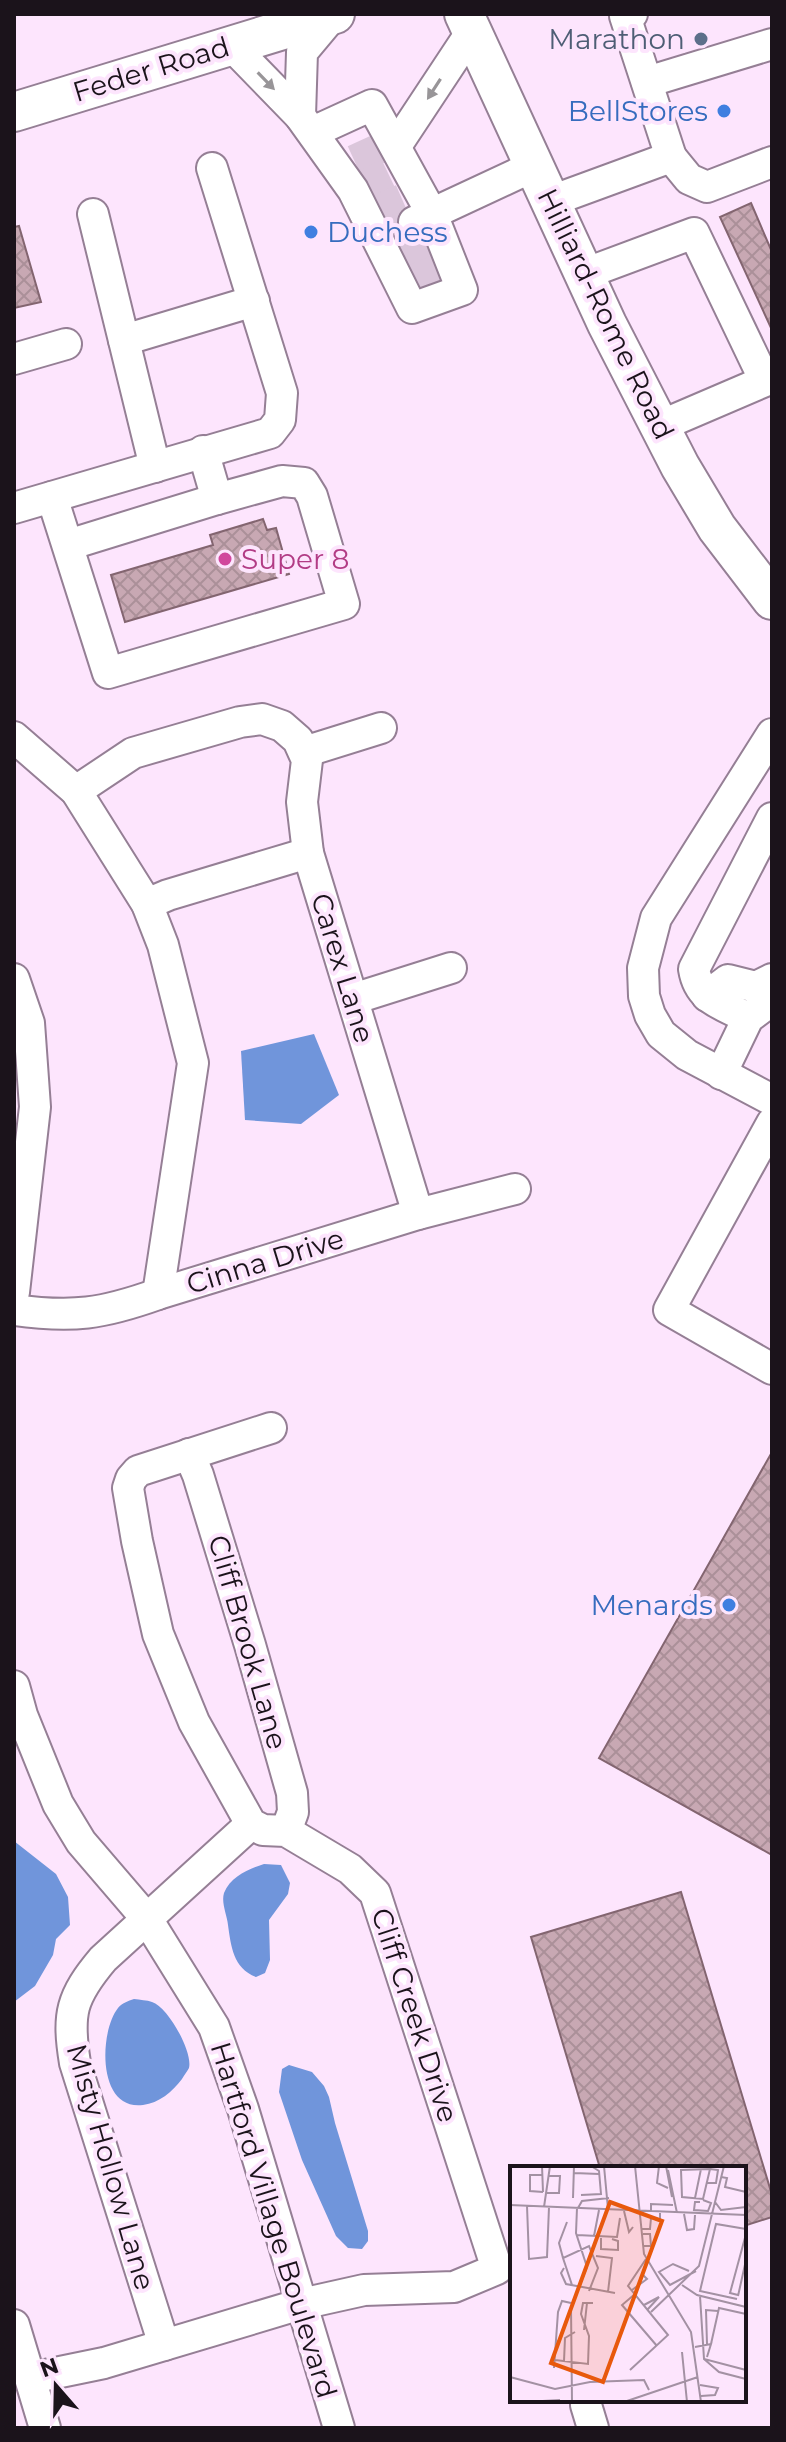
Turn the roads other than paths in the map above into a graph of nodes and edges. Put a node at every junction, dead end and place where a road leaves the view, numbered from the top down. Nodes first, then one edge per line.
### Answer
1 (334, 14) edge
2 (632, 14) edge
3 (468, 22) edge
4 (772, 44) edge
5 (231, 45) junction
6 (647, 82) junction
7 (16, 104) edge
8 (307, 124) junction
9 (671, 157) junction
10 (772, 162) edge
11 (534, 166) junction
12 (212, 168) dead end
13 (551, 201) junction
14 (397, 212) junction
15 (93, 214) dead end
16 (584, 274) junction
17 (254, 301) junction
18 (124, 340) junction
19 (66, 344) dead end
20 (14, 359) edge
21 (660, 426) junction
22 (203, 451) junction
23 (155, 467) junction
24 (52, 497) junction
25 (217, 499) junction
26 (14, 508) edge
27 (68, 545) junction
28 (765, 590) edge
29 (772, 618) edge
30 (381, 728) dead end
31 (772, 736) edge
32 (14, 737) edge
33 (304, 752) junction
34 (76, 791) junction
35 (727, 806) junction
36 (769, 822) edge
37 (308, 853) junction
38 (147, 904) junction
39 (451, 968) dead end
40 (14, 979) edge
41 (772, 979) edge
42 (707, 996) junction
43 (353, 999) junction
44 (772, 1000) edge
45 (748, 1018) junction
46 (721, 1074) junction
47 (772, 1100) edge
48 (772, 1123) edge
49 (515, 1189) dead end
50 (418, 1214) junction
51 (14, 1292) edge
52 (158, 1294) junction
53 (14, 1310) edge
54 (772, 1369) edge
55 (271, 1428) dead end
56 (189, 1454) junction
57 (14, 1686) edge
58 (251, 1824) junction
59 (286, 1831) junction
60 (147, 1919) junction
61 (301, 2304) junction
62 (14, 2325) edge
63 (164, 2345) junction
64 (31, 2378) junction
65 (45, 2428) edge
66 (339, 2428) edge

1 - 5 main road, Feder Road
1 - 8 street
2 - 6 street
3 - 11 main road, Hilliard-Rome Road
3 -> 14 street
4 - 6 street
5 - 7 main road, Feder Road
5 -> 8 street
6 - 9 street
8 - 14 street
8 - 14 street
9 - 10 street
9 - 13 street
11 - 13 main road, Hilliard-Rome Road
11 - 14 street
12 - 17 street
13 - 16 main road, Hilliard-Rome Road
15 - 18 street
16 - 21 main road, Hilliard-Rome Road
16 - 21 street
17 - 18 street
17 - 22 street
18 - 23 street
19 - 20 street
21 - 28 main road, Hilliard-Rome Road
22 - 23 street
22 - 25 street
23 - 24 street
24 - 26 street
24 - 27 street
25 - 27 street
25 - 27 street
28 - 29 street
30 - 33 street
31 - 35 street
32 - 34 street
33 - 34 street
33 - 37 street, Carex Lane
34 - 38 street
35 - 36 street
35 - 46 street
36 - 42 street
37 - 38 street
37 - 43 street, Carex Lane
38 - 52 street
39 - 43 street
40 - 51 street
41 - 42 street
42 - 45 street
43 - 50 street, Carex Lane
44 - 45 street
45 - 46 street
46 - 47 street
48 - 54 street
49 - 50 street, Cinna Drive
50 - 52 street, Cinna Drive
52 - 53 street, Cinna Drive
55 - 56 street
56 - 58 street
56 - 59 street, Cliff Brook Lane
57 - 60 street, Hartford Village Boulevard
58 - 59 street, Cliff Creek Drive
58 - 60 street, Misty Hollow Lane
59 - 61 street, Cliff Creek Drive
60 - 61 street, Hartford Village Boulevard
60 - 63 street, Misty Hollow Lane
61 - 63 street
61 - 66 street, Hartford Village Boulevard
62 - 64 street
63 - 64 street
64 - 65 street

